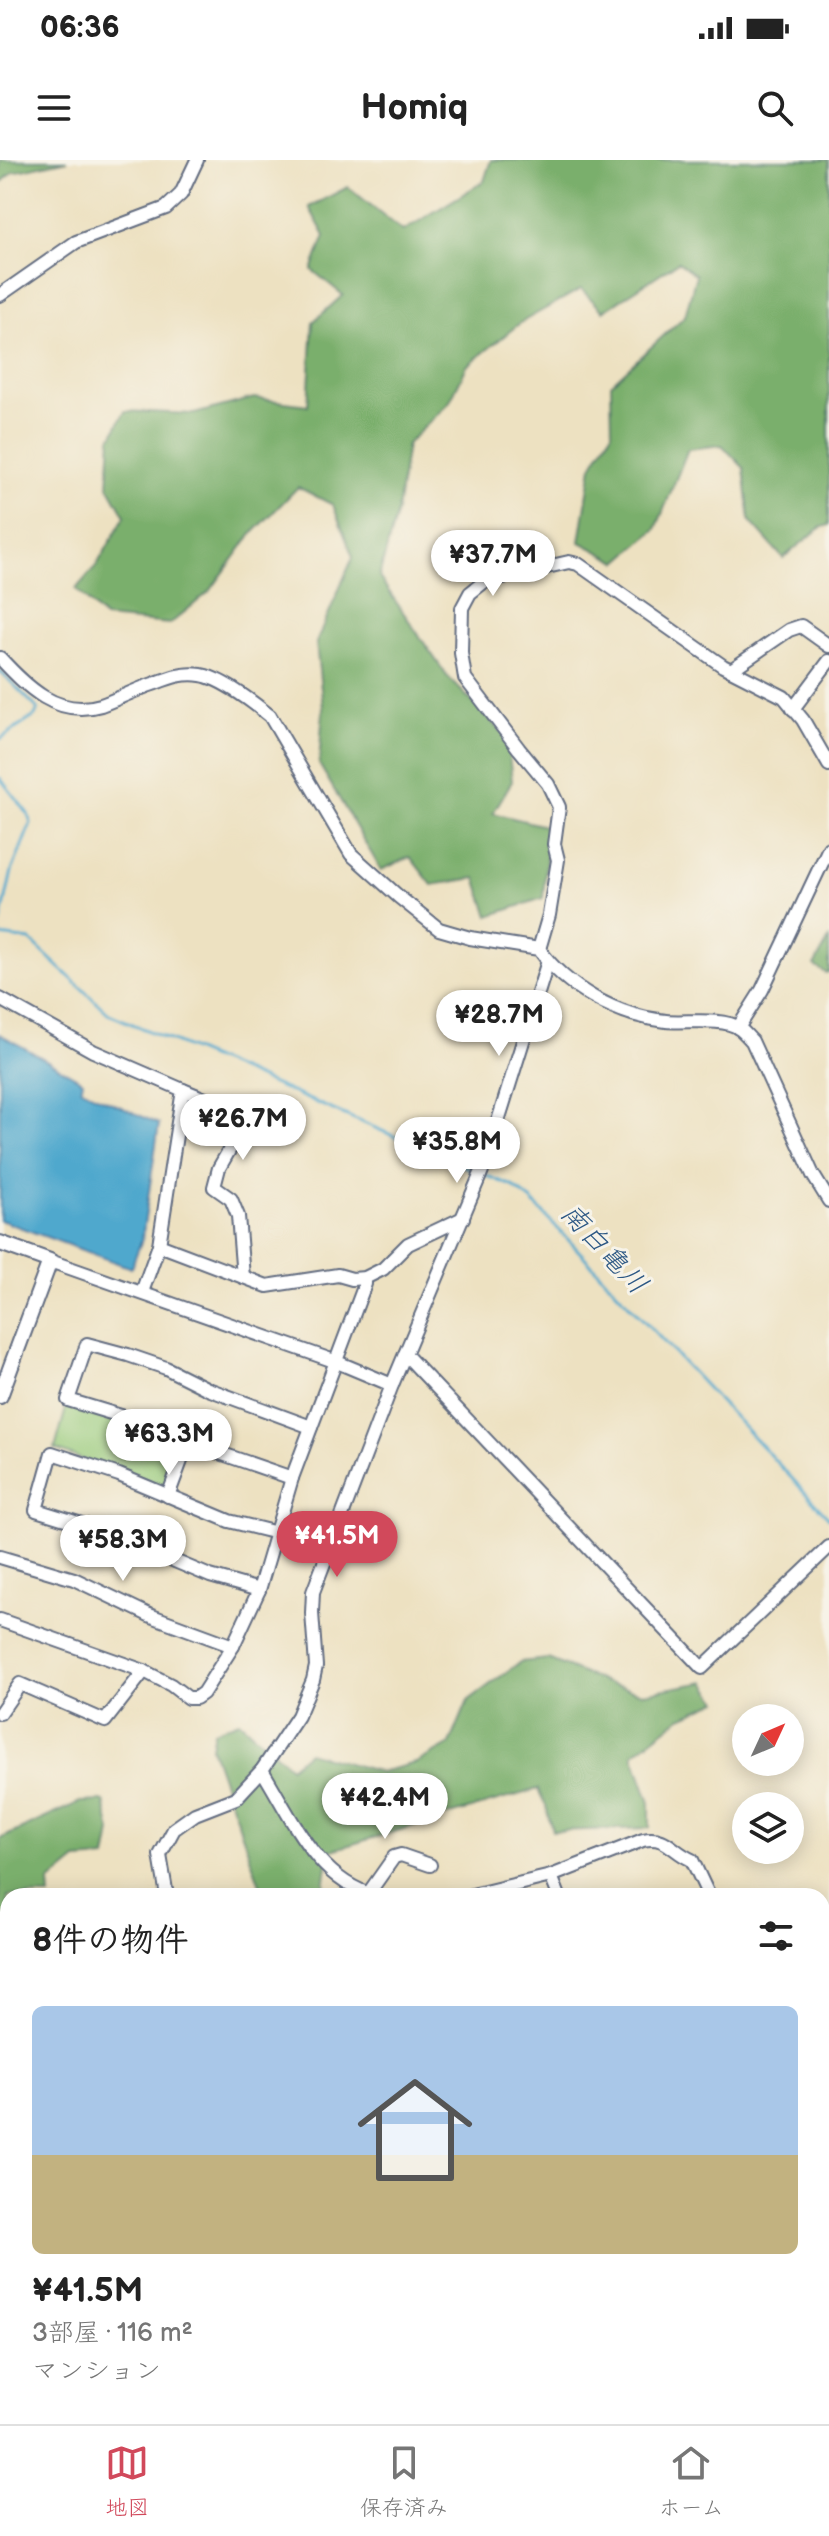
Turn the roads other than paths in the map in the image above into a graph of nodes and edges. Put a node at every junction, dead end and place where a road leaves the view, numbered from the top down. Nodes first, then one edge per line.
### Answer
1 (197, 160) edge
2 (0, 295) edge
3 (829, 646) edge
4 (0, 658) edge
5 (829, 661) edge
6 (731, 670) junction
7 (793, 709) junction
8 (829, 765) edge
9 (829, 848) edge
10 (539, 949) junction
11 (548, 961) junction
12 (0, 999) edge
13 (738, 1028) junction
14 (183, 1090) junction
15 (829, 1201) edge
16 (463, 1218) junction
17 (0, 1243) edge
18 (159, 1245) junction
19 (50, 1261) junction
20 (243, 1277) junction
21 (365, 1278) junction
22 (142, 1292) junction
23 (405, 1354) junction
24 (337, 1362) junction
25 (392, 1385) junction
26 (0, 1396) edge
27 (311, 1427) junction
28 (188, 1442) junction
29 (292, 1478) junction
30 (168, 1496) junction
31 (277, 1533) junction
32 (829, 1547) edge
33 (0, 1557) edge
34 (259, 1590) junction
35 (0, 1620) edge
36 (233, 1646) junction
37 (144, 1671) junction
38 (0, 1713) edge
39 (262, 1770) junction
40 (430, 1865) dead end
41 (551, 1876) junction
42 (166, 1888) edge
43 (358, 1888) edge
44 (376, 1888) edge
45 (501, 1888) edge
46 (556, 1888) edge
47 (705, 1888) edge

1 - 2 street
3 - 6 street
4 - 10 street
5 - 7 street
6 - 7 street
6 - 10 street
7 - 8 street
9 - 13 street
10 - 11 street
11 - 13 street
11 - 16 street
12 - 14 street
13 - 15 street
14 - 18 street
14 - 20 street
16 - 21 street
16 - 23 street
17 - 19 street
18 - 20 street
18 - 22 street
19 - 22 street
19 - 26 street
20 - 21 street
21 - 24 street
22 - 24 street
23 - 25 street
23 - 32 street
24 - 25 street
24 - 27 street
25 - 39 street
27 - 28 street
27 - 29 street
28 - 29 street
28 - 30 street
29 - 31 street
30 - 31 street
30 - 34 street
31 - 34 street
33 - 36 street
34 - 36 street
35 - 37 street
36 - 37 street
37 - 38 street
39 - 42 street
39 - 43 street
40 - 44 street
41 - 45 street
41 - 46 street
41 - 47 street

